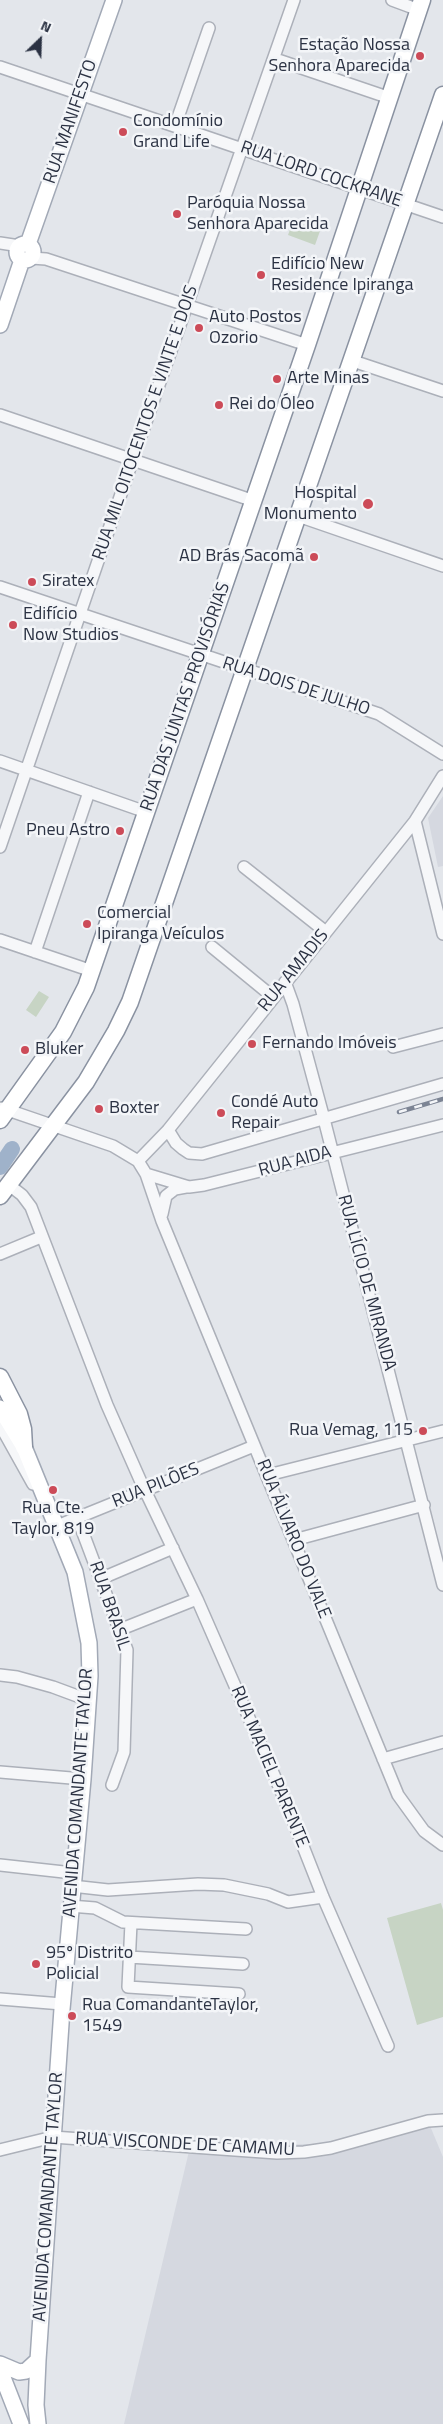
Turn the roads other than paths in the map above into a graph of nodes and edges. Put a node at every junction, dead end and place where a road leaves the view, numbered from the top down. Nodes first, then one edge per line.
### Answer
1 (114, 0) edge
2 (294, 0) edge
3 (392, 0) edge
4 (421, 5) edge
5 (209, 28) dead end
6 (275, 59) junction
7 (0, 67) edge
8 (81, 94) junction
9 (443, 95) edge
10 (390, 98) junction
11 (175, 126) junction
12 (242, 149) junction
13 (364, 189) junction
14 (401, 202) junction
15 (443, 217) edge
16 (22, 251) edge
17 (187, 306) junction
18 (0, 325) edge
19 (307, 345) junction
20 (353, 361) junction
21 (443, 391) edge
22 (0, 414) edge
23 (133, 460) junction
24 (254, 501) junction
25 (298, 516) junction
26 (443, 566) edge
27 (0, 587) edge
28 (80, 615) junction
29 (206, 657) junction
30 (240, 669) junction
31 (443, 754) edge
32 (0, 761) edge
33 (27, 770) junction
34 (443, 776) edge
35 (89, 792) junction
36 (146, 812) junction
37 (414, 821) junction
38 (0, 847) edge
39 (244, 867) dead end
40 (326, 932) junction
41 (443, 934) edge
42 (1, 940) edge
43 (212, 947) dead end
44 (34, 952) junction
45 (92, 971) junction
46 (285, 982) junction
47 (272, 997) junction
48 (443, 1034) edge
49 (393, 1047) dead end
50 (443, 1084) edge
51 (6, 1113) edge
52 (324, 1119) junction
53 (443, 1125) edge
54 (54, 1126) junction
55 (168, 1130) junction
56 (332, 1152) junction
57 (138, 1161) junction
58 (146, 1174) junction
59 (189, 1187) junction
60 (5, 1191) edge
61 (162, 1221) junction
62 (41, 1237) junction
63 (0, 1254) edge
64 (0, 1377) edge
65 (1, 1416) edge
66 (443, 1432) edge
67 (407, 1440) junction
68 (254, 1446) junction
69 (24, 1447) junction
70 (268, 1475) junction
71 (145, 1491) junction
72 (44, 1496) junction
73 (424, 1506) junction
74 (77, 1517) junction
75 (57, 1526) junction
76 (294, 1540) junction
77 (173, 1548) junction
78 (100, 1579) junction
79 (443, 1585) edge
80 (197, 1599) junction
81 (119, 1630) junction
82 (0, 1675) edge
83 (88, 1700) junction
84 (443, 1742) edge
85 (383, 1759) junction
86 (0, 1772) edge
87 (83, 1780) junction
88 (112, 1784) dead end
89 (443, 1845) edge
90 (0, 1865) edge
91 (72, 1879) junction
92 (322, 1896) junction
93 (70, 1906) junction
94 (131, 1923) junction
95 (246, 1929) dead end
96 (129, 1956) junction
97 (243, 1964) dead end
98 (240, 1994) dead end
99 (0, 1999) edge
100 (62, 2004) junction
101 (388, 2046) dead end
102 (443, 2120) edge
103 (53, 2137) junction
104 (0, 2150) edge
105 (38, 2360) junction
106 (0, 2364) edge
107 (0, 2370) edge
108 (20, 2424) edge
109 (38, 2424) edge

1 - 8 main road, RUA MANIFESTO
2 - 6 street, RUA MIL OITOCENTOS E VINTE E DOIS
3 - 4 street
4 - 10 highway, RUA DAS JUNTAS PROVISÓRIAS
5 - 11 street
6 - 10 street
6 - 12 street, RUA MIL OITOCENTOS E VINTE E DOIS
7 - 8 street, RUA LORD COCKRANE
8 - 11 street, RUA LORD COCKRANE
8 - 16 main road, RUA MANIFESTO
9 - 14 highway
10 - 13 highway, RUA DAS JUNTAS PROVISÓRIAS
11 - 12 street, RUA LORD COCKRANE
12 - 13 street, RUA LORD COCKRANE
12 - 17 street, RUA MIL OITOCENTOS E VINTE E DOIS
13 - 14 street, RUA LORD COCKRANE
13 - 19 highway, RUA DAS JUNTAS PROVISÓRIAS
14 - 15 street, RUA LORD COCKRANE
14 - 20 highway
16 - 17 street
16 - 18 main road, RUA MANIFESTO
17 - 19 street
17 - 23 street, RUA MIL OITOCENTOS E VINTE E DOIS
19 - 24 highway, RUA DAS JUNTAS PROVISÓRIAS
20 - 21 street
20 - 25 highway
22 - 23 street
23 - 24 street
23 - 28 street, RUA MIL OITOCENTOS E VINTE E DOIS
24 - 29 highway, RUA DAS JUNTAS PROVISÓRIAS
25 - 26 street
25 - 30 highway
27 - 28 street, RUA DOIS DE JULHO
28 - 29 street, RUA DOIS DE JULHO
28 - 33 street, RUA MIL OITOCENTOS E VINTE E DOIS
29 - 30 street, RUA DOIS DE JULHO
29 - 36 highway, RUA DAS JUNTAS PROVISÓRIAS
30 - 31 street, RUA DOIS DE JULHO
30 - 54 highway
32 - 33 street
33 - 35 street
33 - 38 street, RUA MIL OITOCENTOS E VINTE E DOIS
34 - 37 street, RUA AMADIS
35 - 36 street
35 - 44 street
36 - 45 highway, RUA DAS JUNTAS PROVISÓRIAS
37 - 40 street, RUA AMADIS
37 - 41 street
39 - 40 street
40 - 46 street, RUA AMADIS
42 - 44 street
43 - 47 street
44 - 45 street
45 - 51 highway, RUA DAS JUNTAS PROVISÓRIAS
46 - 47 street, RUA AMADIS
46 - 52 street, RUA LÍCIO DE MIRANDA
47 - 55 street, RUA AMADIS
48 - 49 street
50 - 52 street, RUA AIDA
51 - 54 street
52 - 55 street, RUA AIDA
52 - 56 street, RUA LÍCIO DE MIRANDA
53 - 56 street, RUA AIDA
54 - 57 street
54 - 60 highway
55 - 57 street, RUA AMADIS
56 - 59 street, RUA AIDA
56 - 67 street, RUA LÍCIO DE MIRANDA
57 - 58 street, RUA ÁLVARO DO VALE
58 - 59 street, RUA AIDA
58 - 61 street, RUA ÁLVARO DO VALE
59 - 61 street
60 - 62 street, RUA MACIEL PARENTE
61 - 68 street, RUA ÁLVARO DO VALE
62 - 63 street
62 - 71 street, RUA MACIEL PARENTE
64 - 69 highway
65 - 69 main road, AVENIDA COMANDANTE TAYLOR
65 - 72 street
66 - 67 street
67 - 70 street
67 - 73 street, RUA LÍCIO DE MIRANDA
68 - 70 street, RUA ÁLVARO DO VALE
68 - 71 street, RUA PILÕES
69 - 72 main road, AVENIDA COMANDANTE TAYLOR
70 - 76 street, RUA ÁLVARO DO VALE
71 - 74 street, RUA PILÕES
71 - 77 street, RUA MACIEL PARENTE
72 - 75 main road, AVENIDA COMANDANTE TAYLOR
73 - 76 street
73 - 79 street, RUA LÍCIO DE MIRANDA
74 - 75 street, RUA PILÕES
74 - 78 street, RUA BRASIL
75 - 83 main road, AVENIDA COMANDANTE TAYLOR
76 - 85 street, RUA ÁLVARO DO VALE
77 - 78 street
77 - 80 street, RUA MACIEL PARENTE
78 - 81 street, RUA BRASIL
80 - 81 street
80 - 92 street, RUA MACIEL PARENTE
81 - 88 street, RUA BRASIL
82 - 83 street
83 - 87 main road, AVENIDA COMANDANTE TAYLOR
84 - 85 street
85 - 89 street, RUA ÁLVARO DO VALE
86 - 87 street
87 - 91 main road, AVENIDA COMANDANTE TAYLOR
90 - 91 street
91 - 92 street
91 - 93 main road, AVENIDA COMANDANTE TAYLOR
92 - 101 street, RUA MACIEL PARENTE
93 - 94 street
93 - 100 main road, AVENIDA COMANDANTE TAYLOR
94 - 95 street
94 - 96 street
96 - 97 street
96 - 98 street
99 - 100 street
100 - 103 main road, AVENIDA COMANDANTE TAYLOR
102 - 103 street, RUA VISCONDE DE CAMAMU
103 - 104 street, RUA VISCONDE DE CAMAMU
103 - 105 main road, AVENIDA COMANDANTE TAYLOR
105 - 106 main road
105 - 109 main road, AVENIDA COMANDANTE TAYLOR
107 - 108 main road

